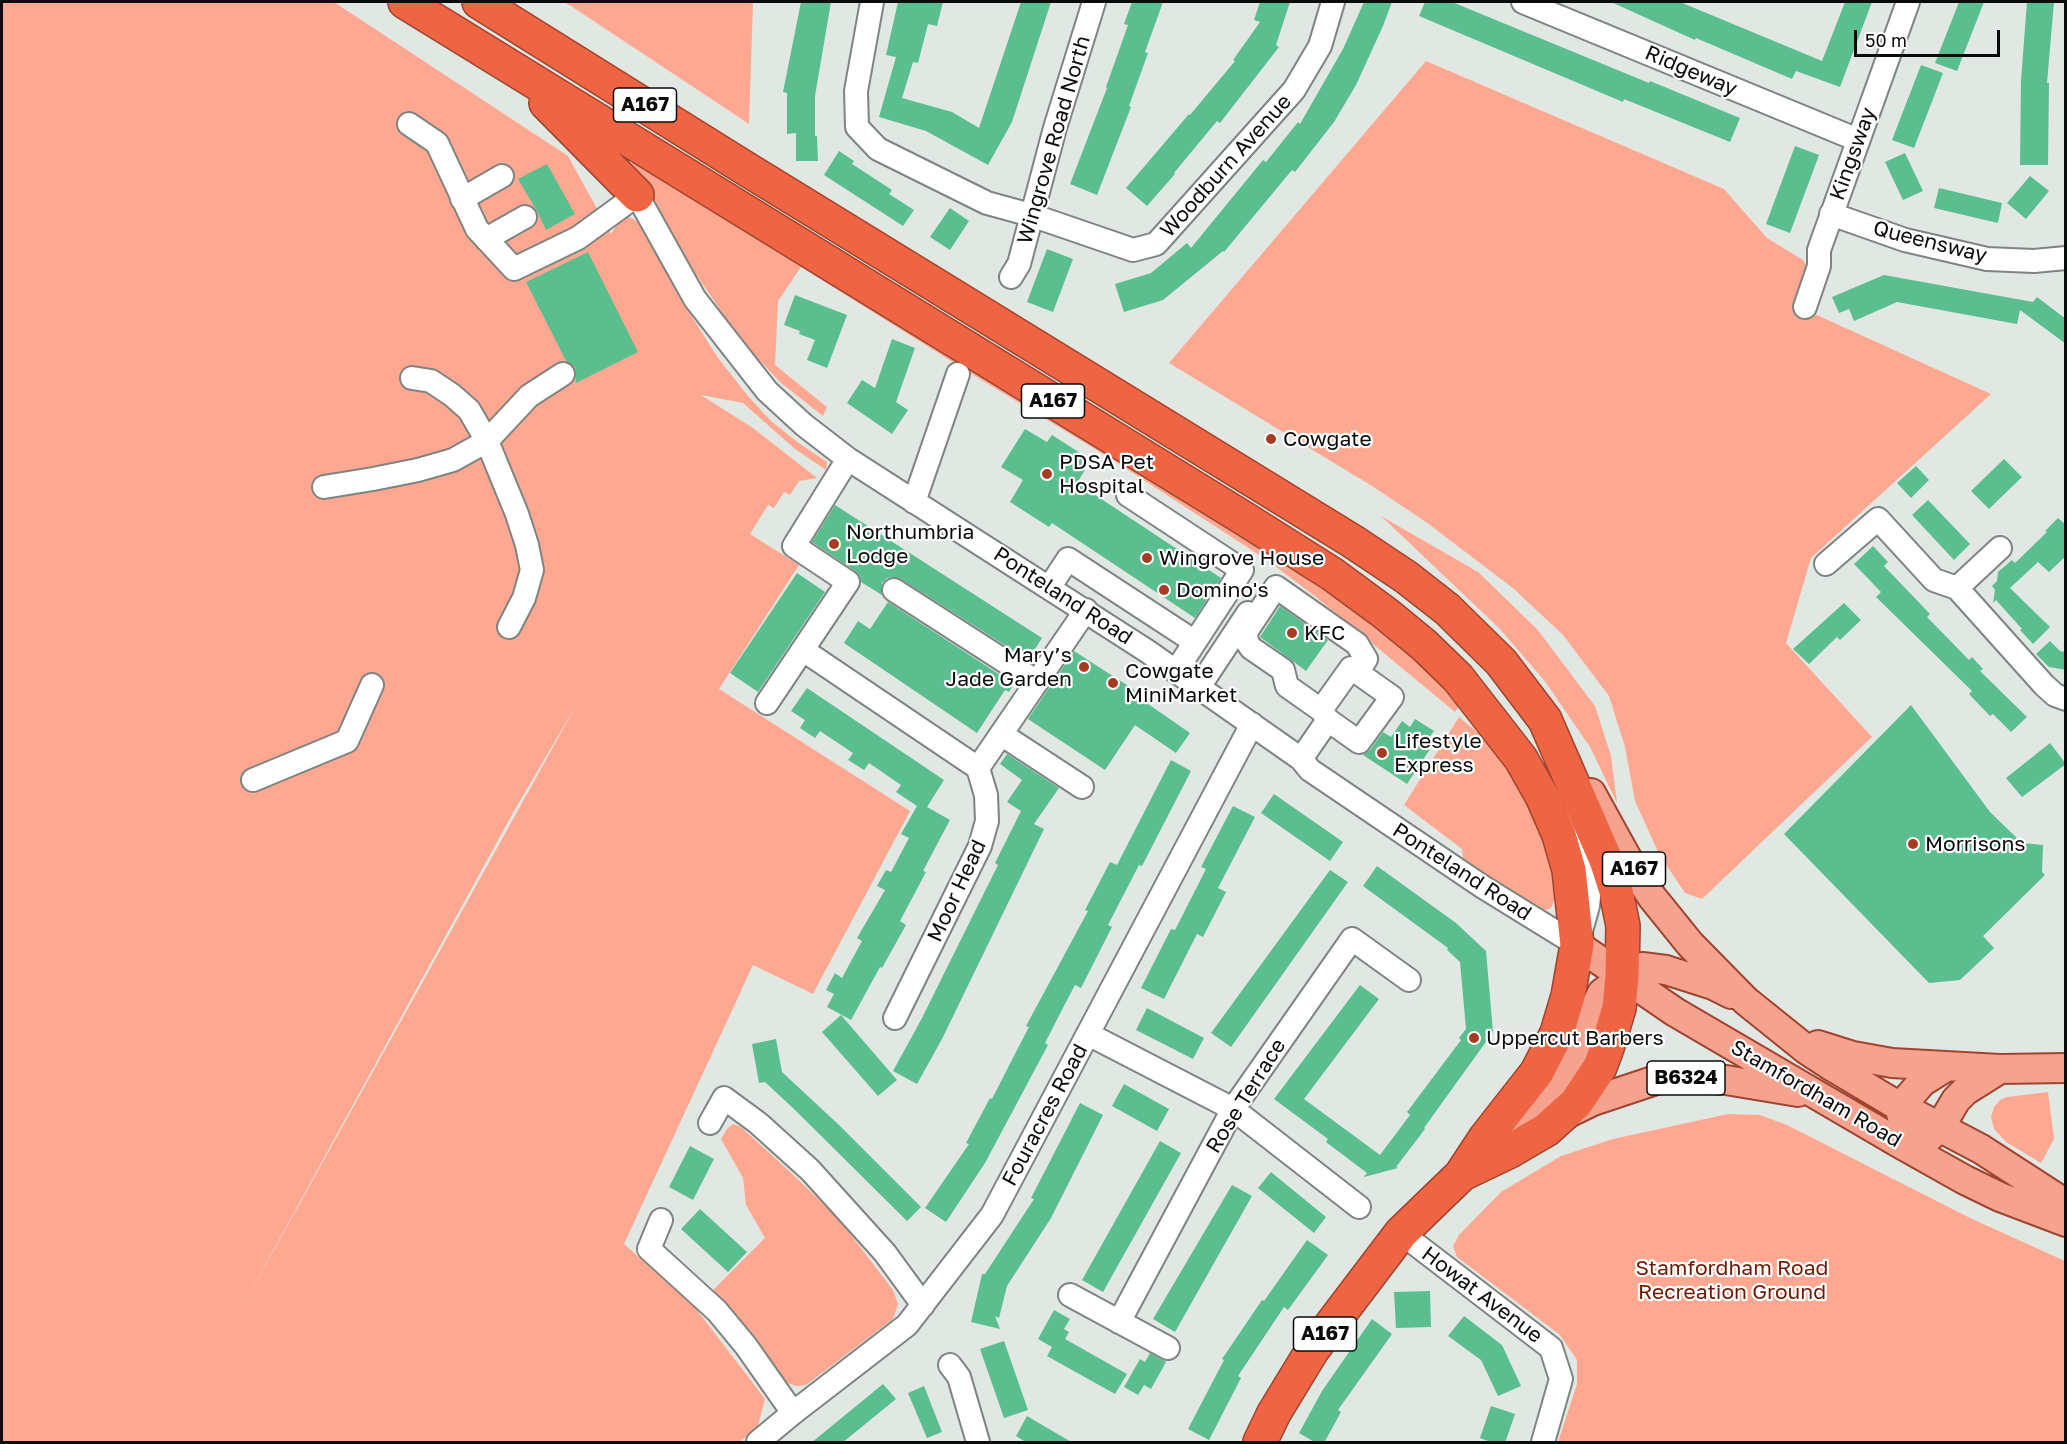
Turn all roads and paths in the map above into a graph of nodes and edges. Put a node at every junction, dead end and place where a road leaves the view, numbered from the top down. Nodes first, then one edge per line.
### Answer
1 (405, 2) edge
2 (479, 2) edge
3 (872, 2) edge
4 (1094, 2) edge
5 (1334, 2) edge
6 (1523, 2) edge
7 (1908, 2) edge
8 (509, 65) junction
9 (409, 124) dead end
10 (1858, 140) junction
11 (502, 176) dead end
12 (637, 195) junction
13 (462, 199) junction
14 (1832, 214) junction
15 (1031, 215) junction
16 (525, 217) dead end
17 (486, 239) junction
18 (2066, 258) edge
19 (1011, 277) dead end
20 (1805, 307) dead end
21 (563, 374) dead end
22 (958, 374) dead end
23 (412, 378) dead end
24 (487, 441) junction
25 (848, 459) junction
26 (324, 487) dead end
27 (1128, 495) dead end
28 (914, 501) junction
29 (2000, 548) dead end
30 (1826, 564) dead end
31 (1049, 588) junction
32 (1958, 588) junction
33 (894, 590) dead end
34 (1086, 610) junction
35 (1250, 611) dead end
36 (509, 627) dead end
37 (1195, 642) junction
38 (803, 650) junction
39 (1176, 671) junction
40 (1357, 673) junction
41 (1037, 682) junction
42 (372, 685) dead end
43 (1199, 687) junction
44 (2066, 699) edge
45 (767, 703) dead end
46 (1325, 715) junction
47 (1545, 720) junction
48 (1252, 724) junction
49 (1001, 734) junction
50 (1306, 764) junction
51 (978, 768) junction
52 (1566, 768) junction
53 (253, 780) dead end
54 (1082, 787) dead end
55 (1577, 945) junction
56 (1622, 976) junction
57 (1409, 980) dead end
58 (1746, 1001) junction
59 (895, 1018) dead end
60 (1783, 1031) junction
61 (1088, 1034) junction
62 (1946, 1067) junction
63 (2066, 1068) edge
64 (2000, 1069) junction
65 (1815, 1095) junction
66 (1902, 1107) junction
67 (1233, 1109) junction
68 (1562, 1116) junction
69 (710, 1123) dead end
70 (1934, 1133) junction
71 (1486, 1137) junction
72 (1899, 1143) junction
73 (1461, 1174) junction
74 (2066, 1204) edge
75 (1359, 1207) dead end
76 (661, 1220) dead end
77 (2066, 1221) edge
78 (1401, 1233) junction
79 (1070, 1295) dead end
80 (923, 1305) junction
81 (1119, 1322) junction
82 (1168, 1348) dead end
83 (950, 1365) dead end
84 (793, 1413) junction
85 (758, 1443) edge
86 (978, 1443) edge
87 (1260, 1443) edge
88 (1543, 1443) edge

1 - 8 highway, A167
2 - 47 highway, A167
3 - 15 street, Woodburn Avenue
4 - 15 street, Wingrove Road North
5 - 15 street, Woodburn Avenue
6 - 10 street, Ridgeway
7 - 10 street, Kingsway
8 - 12 highway
8 - 55 highway, A167
9 - 13 street
10 - 14 street, Kingsway
11 - 13 street
12 - 17 street
12 - 25 street, Ponteland Road
13 - 17 street
14 - 18 street, Queensway
14 - 20 street, Kingsway
15 - 19 street, Wingrove Road North
16 - 17 street
21 - 24 street
22 - 28 street
23 - 24 street
24 - 26 street
24 - 36 street
25 - 28 street, Ponteland Road
25 - 38 street
27 - 37 street
28 - 31 street, Ponteland Road
29 - 32 street
30 - 32 street
31 - 34 street, Ponteland Road
31 - 37 street
32 - 44 street
33 - 41 street
34 - 39 street, Ponteland Road
34 - 41 street
35 - 43 street
37 - 39 street
38 - 45 street
38 - 51 street
39 - 43 street, Ponteland Road
40 - 46 street
40 - 46 street
40 - 46 street
41 - 49 street
42 - 53 street
43 - 48 street, Ponteland Road
46 - 50 street
47 - 52 highway, A167
47 - 58 main road, A167
48 - 50 street, Ponteland Road
48 - 61 street, Fouracres Road
49 - 51 street
49 - 54 street
50 - 55 street, Ponteland Road
51 - 59 street, Moor Head
52 - 55 street
52 - 56 highway, A167
55 - 56 main road, Stamfordham Road
55 - 71 highway, A167
56 - 58 main road
56 - 65 main road, Stamfordham Road
56 - 68 highway, A167
56 - 71 main road
57 - 67 street, Rose Terrace
58 - 60 main road, Stamfordham Road / A167
60 - 62 main road
60 - 66 main road, Stamfordham Road / A167
61 - 67 street
61 - 80 street, Fouracres Road
62 - 64 main road
62 - 66 main road
63 - 64 main road
64 - 70 main road
65 - 68 main road, B6324
65 - 72 main road, Stamfordham Road
66 - 70 main road
67 - 75 street
67 - 81 street, Rose Terrace
68 - 73 highway, A167
69 - 80 street
70 - 72 main road
70 - 74 main road
70 - 77 main road
71 - 73 highway, A167
72 - 77 main road, Stamfordham Road
73 - 78 highway, A167
76 - 84 street
78 - 87 highway, A167
78 - 88 street, Howat Avenue
79 - 81 street
80 - 84 street, Fouracres Road
81 - 82 street
83 - 86 street
84 - 85 street, Fouracres Road

